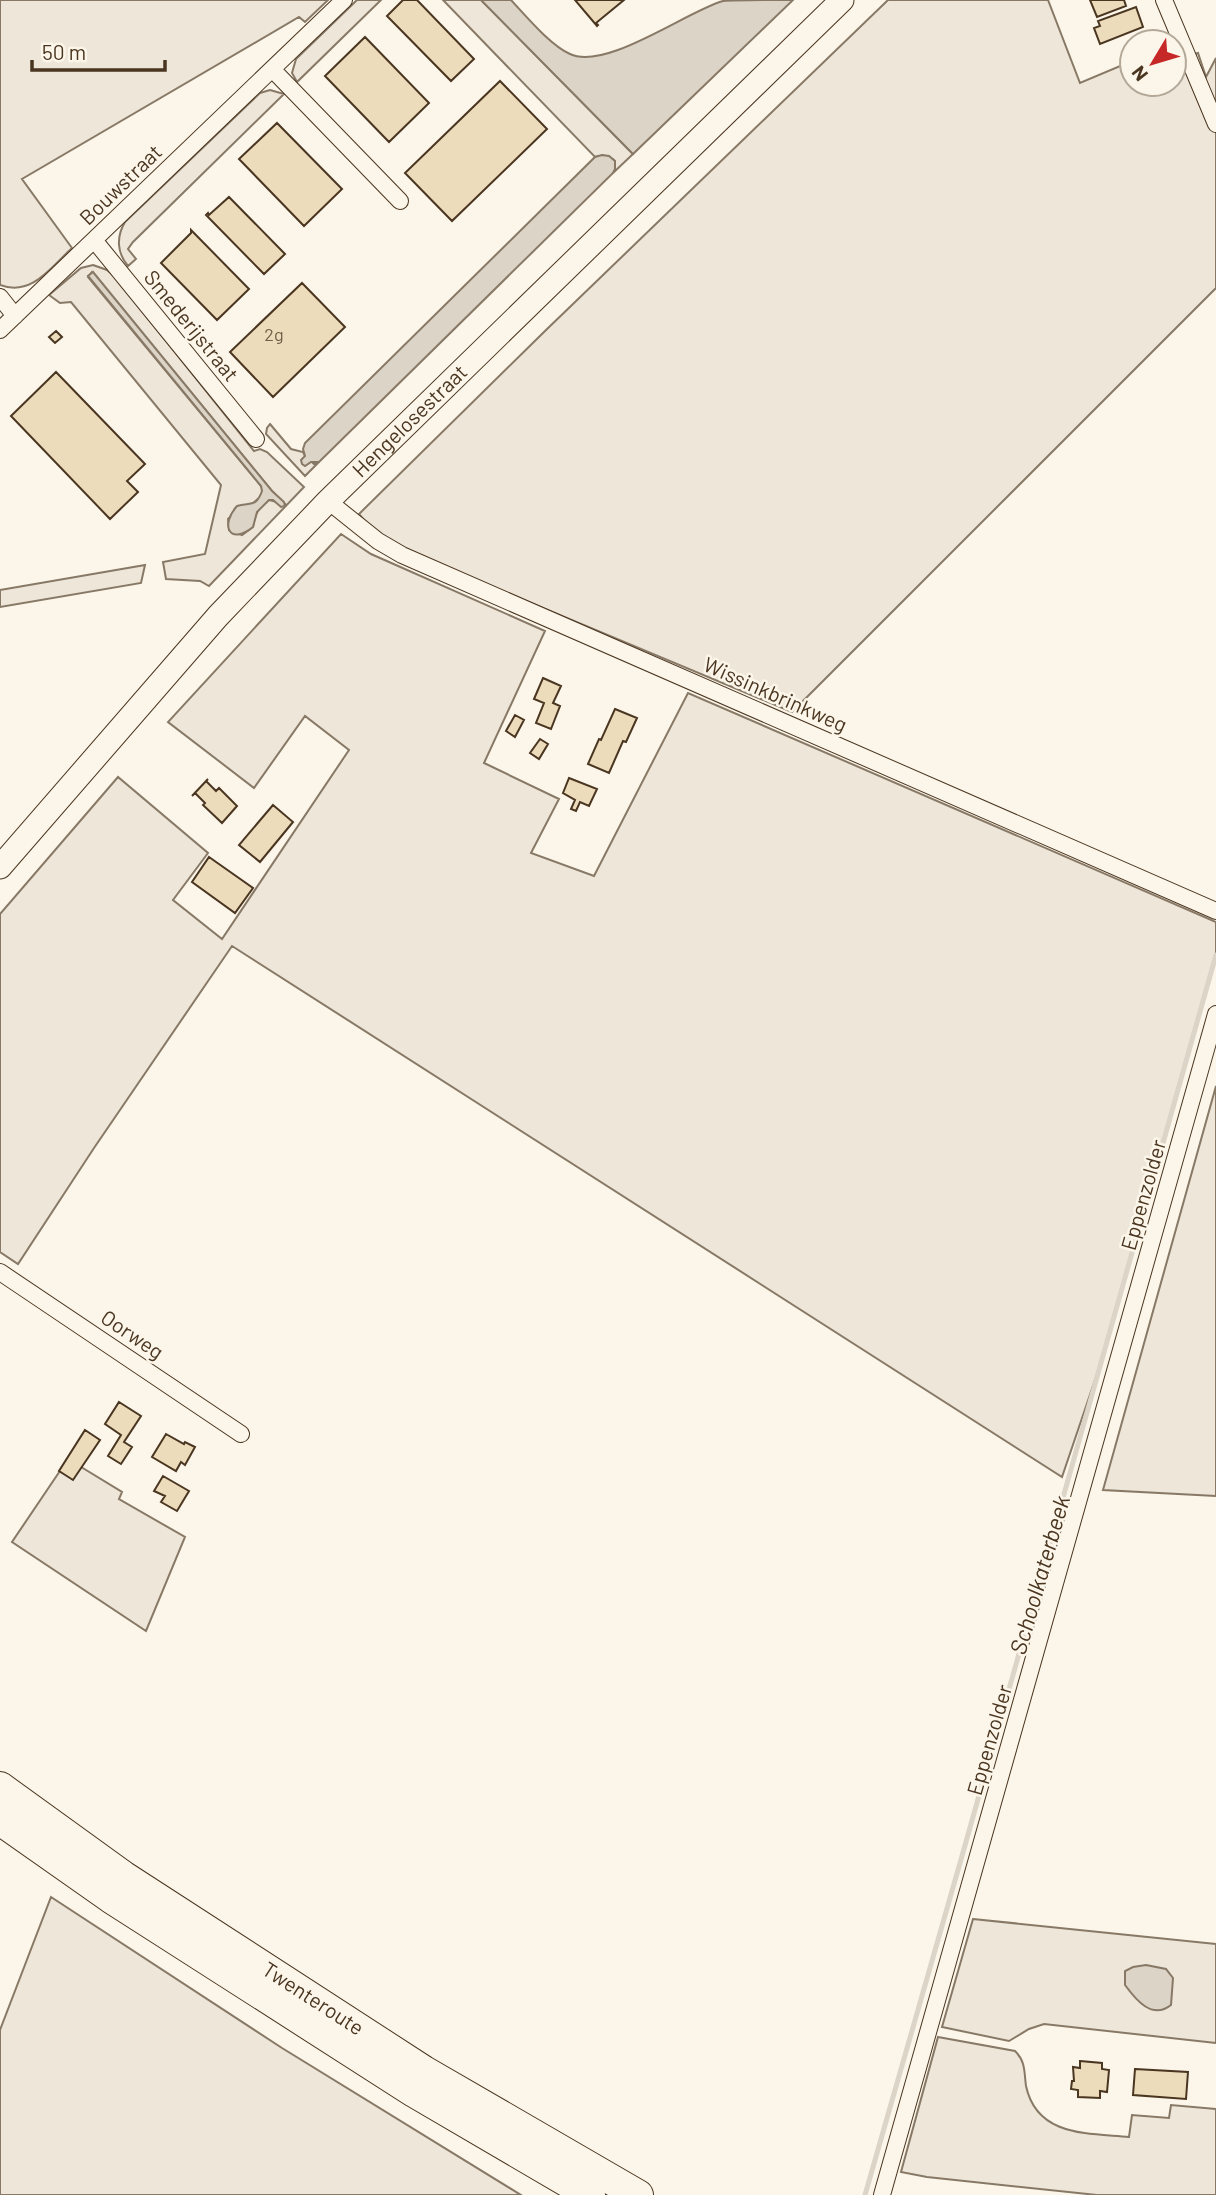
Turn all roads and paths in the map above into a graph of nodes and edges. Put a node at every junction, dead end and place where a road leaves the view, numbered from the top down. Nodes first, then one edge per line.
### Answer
1 (344, 0) edge
2 (842, 0) edge
3 (1164, 0) edge
4 (272, 69) junction
5 (1216, 124) edge
6 (400, 201) dead end
7 (94, 240) junction
8 (0, 297) edge
9 (15, 316) junction
10 (0, 330) edge
11 (256, 439) dead end
12 (328, 501) junction
13 (0, 866) edge
14 (1216, 911) edge
15 (1216, 1014) edge
16 (0, 1272) edge
17 (241, 1434) dead end
18 (0, 1787) edge
19 (0, 1820) edge
20 (590, 2195) edge
21 (638, 2195) edge
22 (882, 2195) edge

1 - 4 street, Bouwstraat
2 - 12 main road, Hengelosestraat
3 - 5 street
4 - 6 street
4 - 7 street, Bouwstraat
7 - 9 street, Bouwstraat
7 - 11 street, Smederijstraat
8 - 9 street
9 - 10 street, Bouwstraat
12 - 13 main road, Hengelosestraat
12 - 14 street, Wissinkbrinkweg
15 - 22 street, Eppenzolder
16 - 17 street, Oorweg
18 - 21 highway, Twenteroute
19 - 20 highway, Twenteroute

